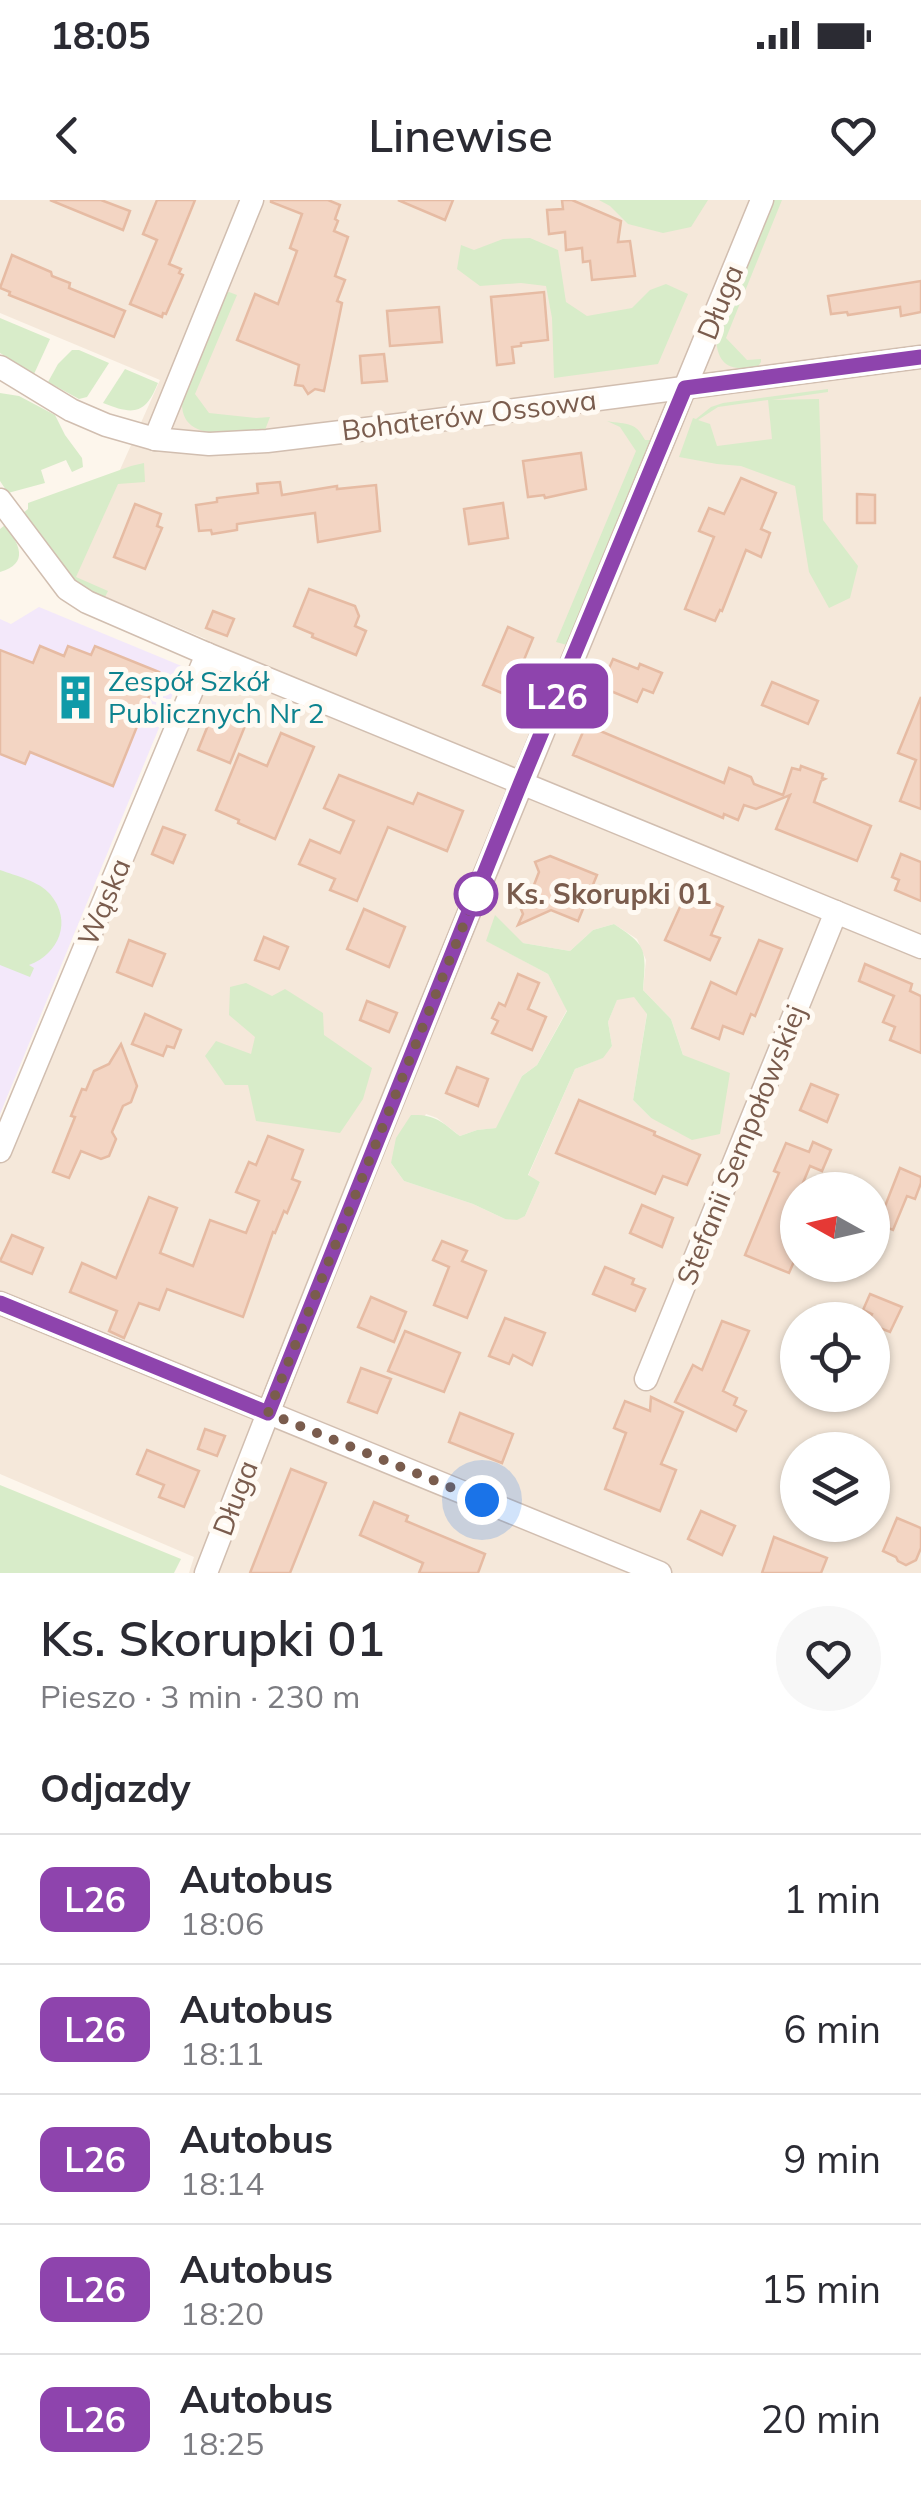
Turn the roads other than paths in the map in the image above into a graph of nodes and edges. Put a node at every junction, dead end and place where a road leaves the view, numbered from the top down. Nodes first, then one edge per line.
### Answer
1 (252, 200) edge
2 (762, 200) edge
3 (921, 356) edge
4 (0, 367) edge
5 (0, 384) edge
6 (28, 384) junction
7 (685, 388) junction
8 (155, 439) junction
9 (0, 500) edge
10 (207, 654) junction
11 (521, 782) junction
12 (836, 912) junction
13 (921, 947) edge
14 (0, 1150) edge
15 (0, 1304) edge
16 (646, 1379) dead end
17 (268, 1413) junction
18 (206, 1573) edge
19 (660, 1573) edge

1 - 8 street
2 - 7 street, Długa
3 - 7 street, Bohaterów Ossowa
4 - 6 street, Bohaterów Ossowa
5 - 6 street
6 - 8 street, Bohaterów Ossowa
7 - 8 street, Bohaterów Ossowa
7 - 11 street, Długa
9 - 10 street
10 - 11 street
10 - 14 street, Wąska
11 - 12 street
11 - 17 street, Długa
12 - 13 street
12 - 16 street, Stefanii Sempołowskiej
15 - 17 street
17 - 18 street, Długa
17 - 19 street

